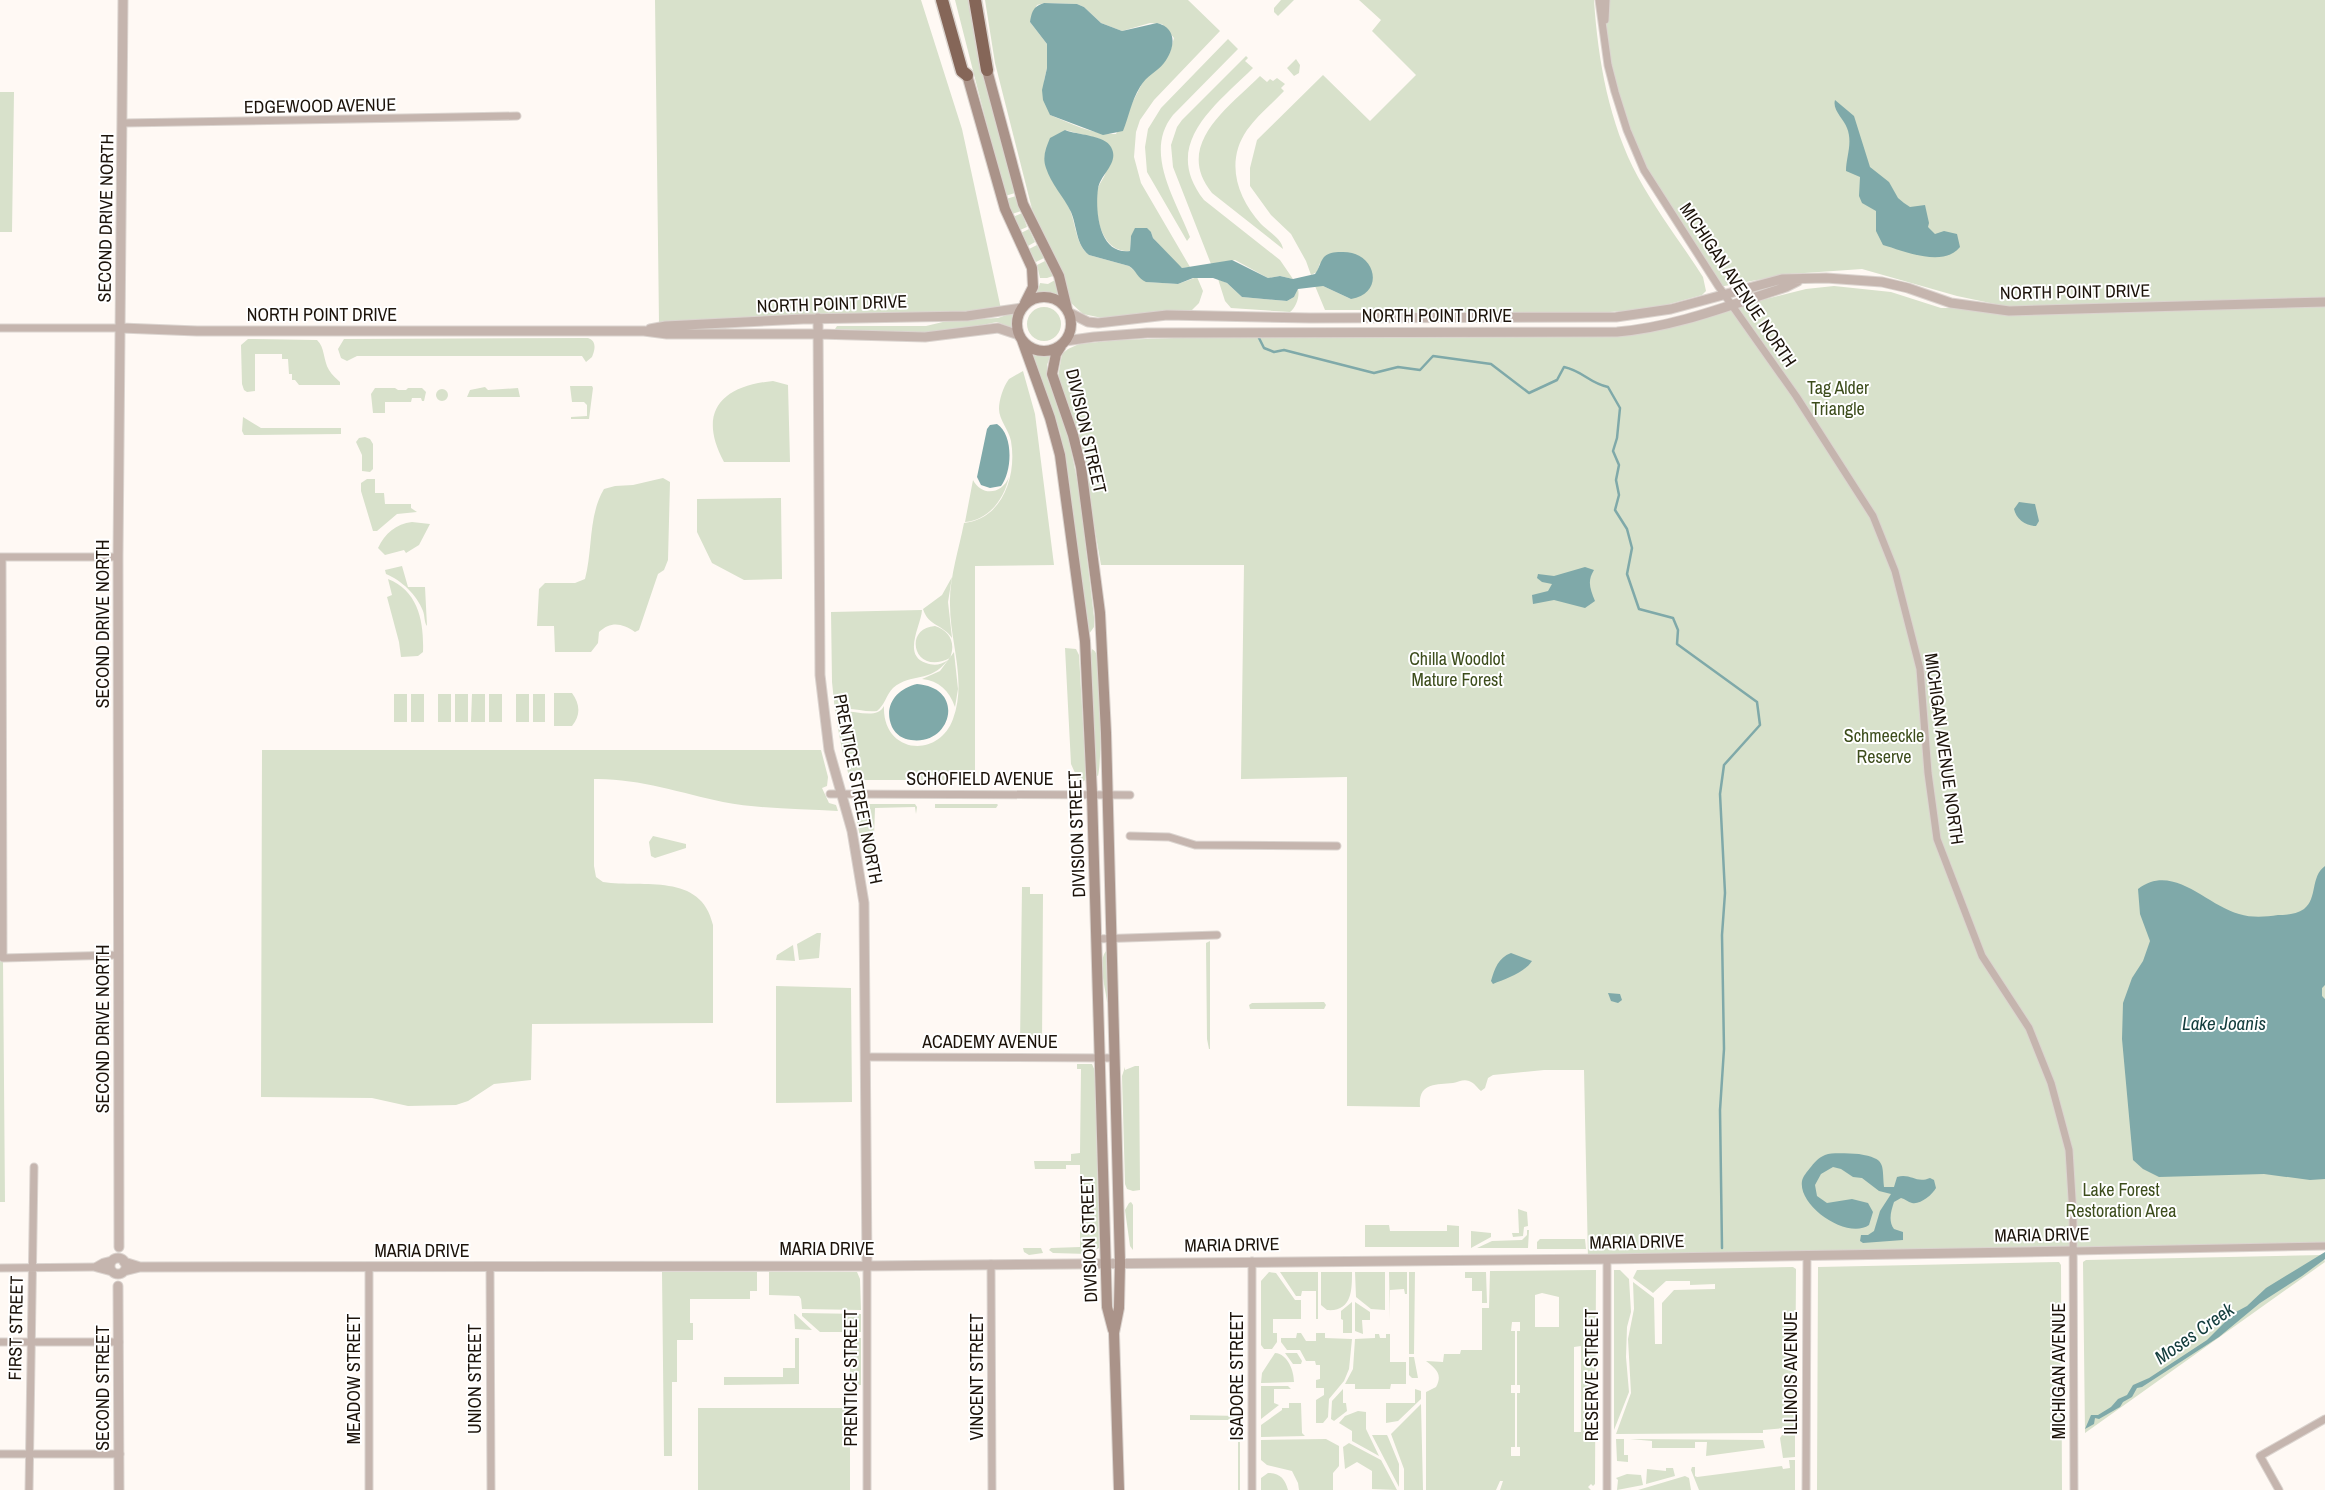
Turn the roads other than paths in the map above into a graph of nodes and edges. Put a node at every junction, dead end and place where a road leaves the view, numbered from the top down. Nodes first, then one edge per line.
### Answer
1 (123, 0) edge
2 (942, 0) edge
3 (950, 0) edge
4 (974, 0) edge
5 (1599, 0) edge
6 (1606, 0) edge
7 (1604, 35) junction
8 (987, 70) joint
9 (967, 75) junction
10 (517, 116) dead end
11 (123, 123) junction
12 (1800, 280) junction
13 (1725, 295) junction
14 (2325, 302) edge
15 (1023, 305) junction
16 (1732, 305) junction
17 (1068, 311) junction
18 (818, 318) junction
19 (0, 328) edge
20 (121, 328) junction
21 (644, 331) junction
22 (818, 334) junction
23 (1020, 338) junction
24 (1063, 344) junction
25 (1, 557) edge
26 (118, 558) junction
27 (830, 794) dead end
28 (842, 794) junction
29 (1092, 794) junction
30 (1107, 794) junction
31 (1130, 795) dead end
32 (1130, 836) dead end
33 (1337, 846) dead end
34 (1217, 935) dead end
35 (1096, 939) junction
36 (1111, 939) junction
37 (119, 955) junction
38 (866, 1057) junction
39 (1100, 1058) junction
40 (1113, 1058) junction
41 (34, 1167) dead end
42 (2325, 1246) edge
43 (2073, 1251) junction
44 (1807, 1256) junction
45 (1607, 1259) junction
46 (1252, 1261) junction
47 (1106, 1263) junction
48 (1120, 1263) junction
49 (991, 1264) junction
50 (118, 1266) junction
51 (866, 1266) junction
52 (97, 1267) joint
53 (490, 1267) junction
54 (0, 1268) edge
55 (32, 1268) junction
56 (369, 1268) junction
57 (1114, 1333) junction
58 (0, 1342) edge
59 (31, 1342) junction
60 (119, 1342) junction
61 (2325, 1419) edge
62 (29, 1453) junction
63 (0, 1454) edge
64 (120, 1454) junction
65 (30, 1490) edge
66 (119, 1490) edge
67 (369, 1490) edge
68 (491, 1490) edge
69 (867, 1490) edge
70 (992, 1490) edge
71 (1119, 1490) edge
72 (1252, 1490) edge
73 (1607, 1490) edge
74 (1806, 1490) edge
75 (2074, 1490) edge
76 (2279, 1490) edge

1 - 11 street, SECOND DRIVE NORTH
2 - 9 highway
3 - 9 highway
4 - 8 highway
5 - 7 street
6 - 7 street
7 - 13 street, MICHIGAN AVENUE NORTH
8 - 17 main road
9 - 15 main road
10 - 11 street, EDGEWOOD AVENUE
11 - 20 street, SECOND DRIVE NORTH
12 - 13 street, NORTH POINT DRIVE
12 - 14 street, NORTH POINT DRIVE
12 - 16 street, NORTH POINT DRIVE
13 - 16 street, MICHIGAN AVENUE NORTH
13 - 17 street, NORTH POINT DRIVE
15 - 17 main road
15 - 18 street, NORTH POINT DRIVE
15 - 23 main road
16 - 24 street, NORTH POINT DRIVE
16 - 43 street, MICHIGAN AVENUE NORTH
17 - 24 main road
18 - 21 street, NORTH POINT DRIVE
18 - 22 street, PRENTICE STREET NORTH
19 - 20 street, NORTH POINT DRIVE
20 - 21 street, NORTH POINT DRIVE
20 - 26 street, SECOND DRIVE NORTH
21 - 22 street, NORTH POINT DRIVE
22 - 23 street, NORTH POINT DRIVE
22 - 28 street, PRENTICE STREET NORTH
23 - 24 main road
23 - 29 main road, DIVISION STREET
24 - 30 main road, DIVISION STREET
25 - 26 street
25 - 37 street
26 - 37 street, SECOND DRIVE NORTH
27 - 28 street, SCHOFIELD AVENUE
28 - 29 street, SCHOFIELD AVENUE
28 - 38 street, PRENTICE STREET NORTH
29 - 30 street, SCHOFIELD AVENUE
29 - 35 main road, DIVISION STREET
30 - 31 street, SCHOFIELD AVENUE
30 - 36 main road, DIVISION STREET
32 - 33 street
34 - 36 street
35 - 36 street
35 - 39 main road, DIVISION STREET
36 - 40 main road, DIVISION STREET
37 - 50 street, SECOND DRIVE NORTH
38 - 39 street, ACADEMY AVENUE
38 - 51 street, PRENTICE STREET NORTH
39 - 40 street, ACADEMY AVENUE
39 - 47 main road, DIVISION STREET
40 - 48 main road, DIVISION STREET
41 - 55 street, FIRST STREET
42 - 43 street, MARIA DRIVE
43 - 44 street, MARIA DRIVE
43 - 75 street, MICHIGAN AVENUE
44 - 45 street, MARIA DRIVE
44 - 74 street, ILLINOIS AVENUE
45 - 46 street, MARIA DRIVE
45 - 73 street, RESERVE STREET
46 - 48 street, MARIA DRIVE
46 - 72 street, ISADORE STREET
47 - 48 street, MARIA DRIVE
47 - 49 street, MARIA DRIVE
47 - 57 main road, DIVISION STREET
48 - 57 main road, DIVISION STREET
49 - 51 street, MARIA DRIVE
49 - 70 street, VINCENT STREET
50 - 52 street, MARIA DRIVE
50 - 56 street, MARIA DRIVE
50 - 60 street, SECOND STREET
51 - 53 street, MARIA DRIVE
51 - 69 street, PRENTICE STREET
52 - 55 street
53 - 56 street, MARIA DRIVE
53 - 68 street, UNION STREET
54 - 55 street
55 - 59 street, FIRST STREET
56 - 67 street, MEADOW STREET
57 - 71 main road, DIVISION STREET
58 - 59 street
59 - 60 street
59 - 62 street, FIRST STREET
60 - 64 street, SECOND STREET
61 - 76 street
62 - 63 street
62 - 64 street
62 - 65 street, FIRST STREET
64 - 66 street, SECOND STREET

